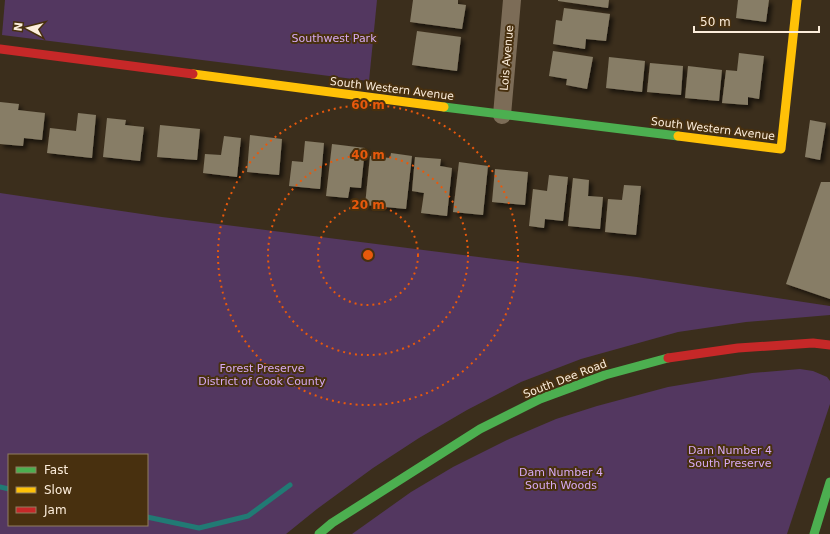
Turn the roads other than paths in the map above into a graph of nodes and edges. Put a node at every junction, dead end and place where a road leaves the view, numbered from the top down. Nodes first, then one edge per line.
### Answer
1 (512, 0) edge
2 (797, 0) edge
3 (0, 49) edge
4 (502, 115) junction
5 (830, 346) edge
6 (830, 482) edge
7 (319, 534) edge
8 (814, 534) edge

1 - 4 street, Lois Avenue
2 - 4 street, South Western Avenue
3 - 4 street, South Western Avenue
5 - 7 street, South Dee Road
6 - 8 street

